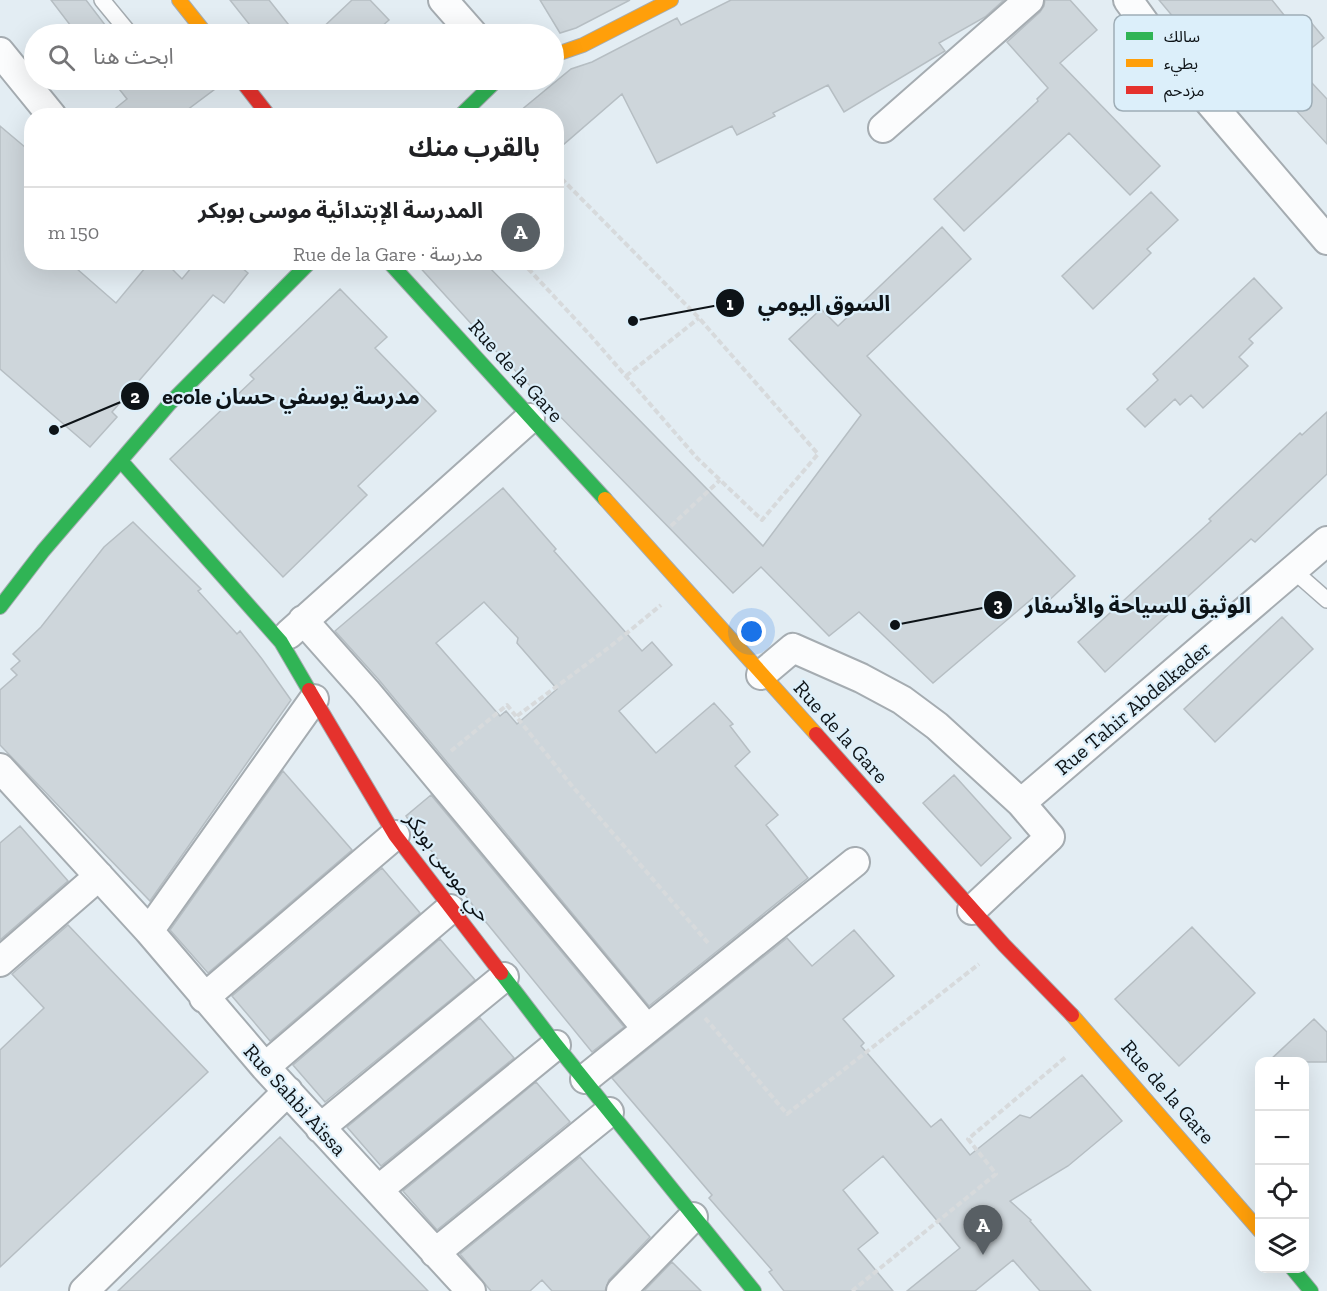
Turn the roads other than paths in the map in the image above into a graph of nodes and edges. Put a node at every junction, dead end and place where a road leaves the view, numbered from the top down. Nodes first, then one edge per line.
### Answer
1 (102, 0) edge
2 (179, 0) edge
3 (671, 0) edge
4 (1029, 0) edge
5 (1128, 0) edge
6 (1139, 15) edge
7 (122, 24) edge
8 (198, 24) edge
9 (0, 52) edge
10 (564, 52) edge
11 (24, 82) edge
12 (31, 90) edge
13 (249, 90) edge
14 (487, 90) edge
15 (46, 108) edge
16 (264, 108) edge
17 (468, 108) edge
18 (1217, 111) edge
19 (883, 128) dead end
20 (1327, 240) edge
21 (302, 270) edge
22 (396, 270) edge
23 (530, 418) junction
24 (121, 461) junction
25 (1327, 542) edge
26 (1294, 571) junction
27 (1327, 600) edge
28 (0, 607) edge
29 (303, 620) junction
30 (281, 642) junction
31 (761, 675) junction
32 (314, 699) junction
33 (0, 768) edge
34 (1021, 803) junction
35 (395, 835) junction
36 (855, 862) dead end
37 (99, 876) junction
38 (450, 909) junction
39 (972, 910) junction
40 (149, 931) junction
41 (0, 962) edge
42 (504, 977) junction
43 (204, 998) junction
44 (647, 1029) junction
45 (556, 1045) junction
46 (265, 1067) junction
47 (585, 1079) junction
48 (288, 1091) junction
49 (609, 1112) junction
50 (320, 1128) junction
51 (378, 1190) junction
52 (693, 1217) junction
53 (1255, 1225) edge
54 (435, 1253) junction
55 (1295, 1273) edge
56 (84, 1291) edge
57 (471, 1291) edge
58 (621, 1291) edge
59 (754, 1291) edge
60 (1311, 1291) edge

1 - 7 lane
2 - 8 street
3 - 10 street
4 - 19 street
5 - 6 street
9 - 11 street
12 - 15 street
13 - 16 street
14 - 17 street
18 - 20 street
21 - 24 street
22 - 23 street, Rue de la Gare
23 - 29 street
23 - 31 street, Rue de la Gare
24 - 28 street
24 - 30 street, حي موسى بوبكر
25 - 26 street, Rue Tahir Abdelkader
26 - 27 lane
26 - 34 street, Rue Tahir Abdelkader
29 - 30 street
29 - 44 street
30 - 32 street, حي موسى بوبكر
31 - 34 street
31 - 39 street, Rue de la Gare
32 - 35 street, حي موسى بوبكر
32 - 40 street
33 - 37 street, Rue Sahbi Aïssa
34 - 39 street
35 - 38 street, حي موسى بوبكر
35 - 43 street
36 - 44 street
37 - 40 street, Rue Sahbi Aïssa
37 - 41 street
38 - 42 street, حي موسى بوبكر
38 - 46 street
39 - 53 street, Rue de la Gare
40 - 43 street, Rue Sahbi Aïssa
42 - 45 street, حي موسى بوبكر
42 - 50 street
43 - 46 street, Rue Sahbi Aïssa
44 - 47 street
45 - 47 street, حي موسى بوبكر
45 - 51 street
46 - 48 street, Rue Sahbi Aïssa
47 - 49 street, حي موسى بوبكر
48 - 50 street, Rue Sahbi Aïssa
48 - 56 street
49 - 52 street, حي موسى بوبكر
49 - 54 street
50 - 51 street, Rue Sahbi Aïssa
51 - 54 street, Rue Sahbi Aïssa
52 - 58 street
52 - 59 street, حي موسى بوبكر
54 - 57 street, Rue Sahbi Aïssa
55 - 60 street

